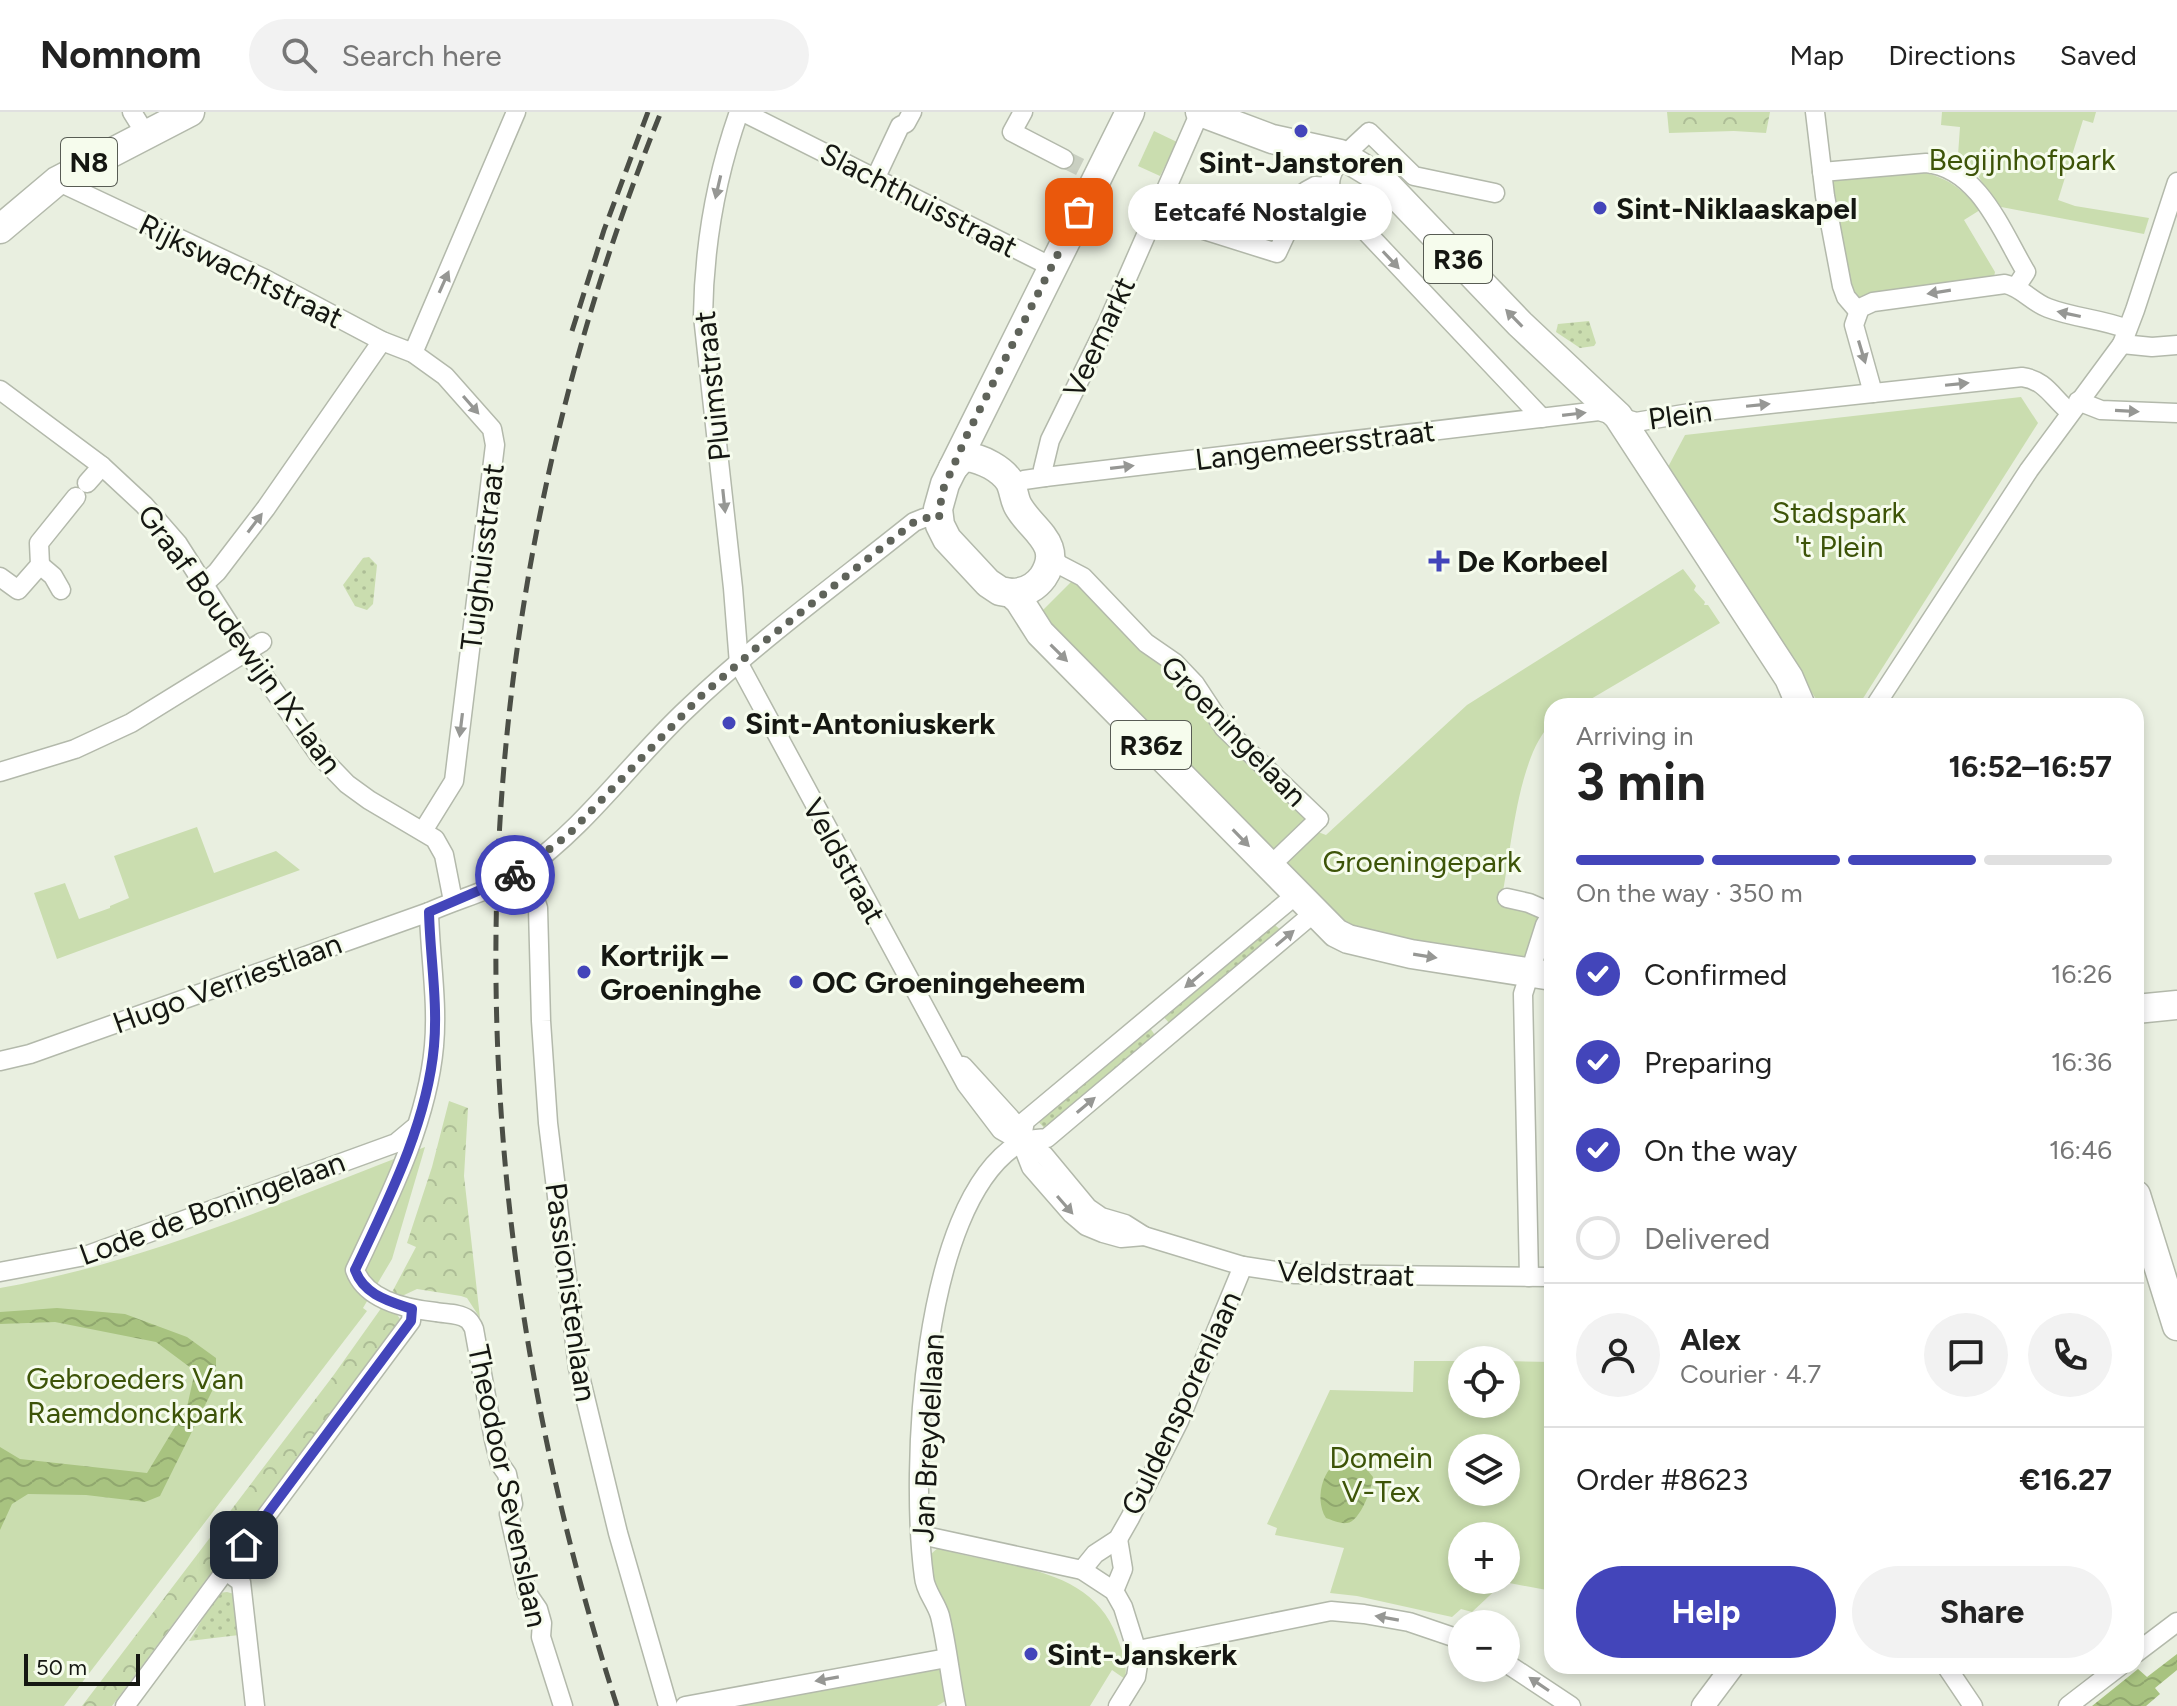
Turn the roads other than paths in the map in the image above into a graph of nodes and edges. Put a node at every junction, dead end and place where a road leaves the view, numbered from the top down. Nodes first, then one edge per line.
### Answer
1 (190, 112) edge
2 (516, 112) edge
3 (741, 112) edge
4 (1023, 112) edge
5 (1130, 112) edge
6 (1200, 112) edge
7 (1815, 112) edge
8 (902, 117) edge
9 (138, 122) edge
10 (1334, 153) junction
11 (1064, 159) tunnel mouth
12 (1822, 172) junction
13 (876, 177) junction
14 (57, 181) junction
15 (2177, 182) edge
16 (1328, 187) junction
17 (1495, 193) dead end
18 (1156, 215) junction
19 (0, 229) edge
20 (1052, 267) junction
21 (2016, 287) junction
22 (1858, 311) junction
23 (2124, 336) junction
24 (382, 341) junction
25 (2177, 345) edge
26 (413, 353) junction
27 (0, 390) edge
28 (1873, 393) junction
29 (2074, 407) junction
30 (2177, 413) edge
31 (1618, 416) junction
32 (1542, 418) junction
33 (102, 466) junction
34 (953, 468) junction
35 (1045, 477) junction
36 (1012, 487) junction
37 (939, 521) junction
38 (1050, 556) junction
39 (40, 565) junction
40 (0, 577) edge
41 (205, 583) junction
42 (61, 590) dead end
43 (1011, 593) junction
44 (255, 647) junction
45 (739, 664) junction
46 (1798, 698) edge
47 (1880, 698) edge
48 (0, 772) edge
49 (423, 831) junction
50 (1269, 867) junction
51 (521, 872) junction
52 (1507, 898) dead end
53 (453, 901) junction
54 (1306, 903) junction
55 (1544, 910) edge
56 (429, 912) junction
57 (1544, 937) edge
58 (1541, 974) edge
59 (2177, 1005) edge
60 (2144, 1008) edge
61 (1151, 1016) junction
62 (1169, 1036) junction
63 (0, 1061) edge
64 (417, 1126) junction
65 (1021, 1142) junction
66 (2144, 1251) edge
67 (1243, 1266) junction
68 (0, 1272) edge
69 (1529, 1277) junction
70 (1544, 1277) edge
71 (371, 1292) joint
72 (412, 1309) junction
73 (2177, 1326) edge
74 (921, 1535) junction
75 (1118, 1539) junction
76 (225, 1570) junction
77 (1082, 1570) junction
78 (1114, 1591) junction
79 (2177, 1622) edge
80 (1448, 1635) edge
81 (2144, 1647) edge
82 (1138, 1650) junction
83 (947, 1658) junction
84 (1520, 1672) edge
85 (1727, 1674) edge
86 (1951, 1674) edge
87 (2110, 1674) edge
88 (125, 1706) edge
89 (255, 1706) edge
90 (563, 1706) edge
91 (668, 1706) edge
92 (685, 1706) edge
93 (956, 1706) edge
94 (1118, 1706) edge
95 (1571, 1706) edge
96 (1703, 1706) edge
97 (1973, 1706) edge
98 (2068, 1706) edge

1 - 9 main road, N8
26 -> 2 street
3 - 13 street, Slachthuisstraat
3 -> 45 street, Pluimstraat
4 - 11 street
5 - 20 main road
6 - 10 main road, R36
6 - 18 street, Veemarkt
7 - 12 street
8 - 13 street
9 - 14 main road, N8
10 - 16 street
10 - 17 street
31 -> 10 main road, R36
12 - 21 street
12 - 22 street
13 - 20 street, Slachthuisstraat
14 - 19 main road, N8
14 - 24 street, Rijkswachtstraat
15 - 23 street
16 - 18 street
16 -> 32 street
18 - 35 street, Veemarkt
20 - 34 main road
21 -> 22 street
23 -> 21 street
22 -> 28 street
23 - 25 street
23 - 29 street
24 - 26 street, Tuighuisstraat
41 -> 24 street
26 -> 49 street, Tuighuisstraat
27 - 33 street, Graaf Boudewijn IX-laan
28 -> 29 street, Plein
31 -> 28 street, Plein
29 -> 30 street
29 - 47 street
32 -> 31 street, Langemeersstraat
31 - 46 main road, Plein / R36
35 -> 32 street, Langemeersstraat
33 - 39 street
33 - 41 street, Graaf Boudewijn IX-laan
34 - 36 main road
34 - 37 main road
35 - 36 street, Langemeersstraat
36 - 38 main road, Groeningelaan
37 - 43 main road, R36z
37 - 45 street, Hugo Verriestlaan
38 - 43 main road
38 - 50 street, Groeningelaan
39 - 40 street
39 - 42 street
41 - 44 street, Graaf Boudewijn IX-laan
43 -> 50 main road, R36z
44 - 48 street
44 - 49 street, Graaf Boudewijn IX-laan
45 - 51 street, Hugo Verriestlaan
45 - 65 street, Veldstraat
49 - 53 street, Graaf Boudewijn IX-laan
50 - 54 main road, R36z
51 - 53 street, Hugo Verriestlaan
51 - 91 street, Passionistenlaan
52 - 55 street
53 - 56 street, Hugo Verriestlaan
54 -> 58 main road, R36z
54 -> 61 street
62 -> 54 street
56 - 63 street, Hugo Verriestlaan
56 - 64 street, Lode de Boningelaan
57 - 58 street
58 - 69 street
59 - 60 main road
61 - 62 street
61 - 65 street
65 -> 62 street
64 - 68 street, Lode de Boningelaan
64 - 71 street, Lode de Boningelaan
65 - 67 street, Veldstraat
65 - 74 street, Jan Breydellaan
66 - 73 main road
67 - 69 street, Veldstraat
67 - 75 street, Guldensporenlaan
69 - 70 street, Veldstraat
71 - 72 street, Theodoor Sevenslaan
72 - 76 street
72 - 90 street, Theodoor Sevenslaan
74 - 77 street
74 - 83 street, Jan Breydellaan
75 - 77 street, Guldensporenlaan
75 - 78 street, Guldensporenlaan
76 - 88 street
76 - 89 street
77 - 78 street
78 - 82 street
79 - 81 street
80 -> 82 street
82 - 94 street
83 -> 92 street
83 - 93 street, Jan Breydellaan
95 -> 84 street
85 - 96 street
86 - 97 street
87 - 98 street

